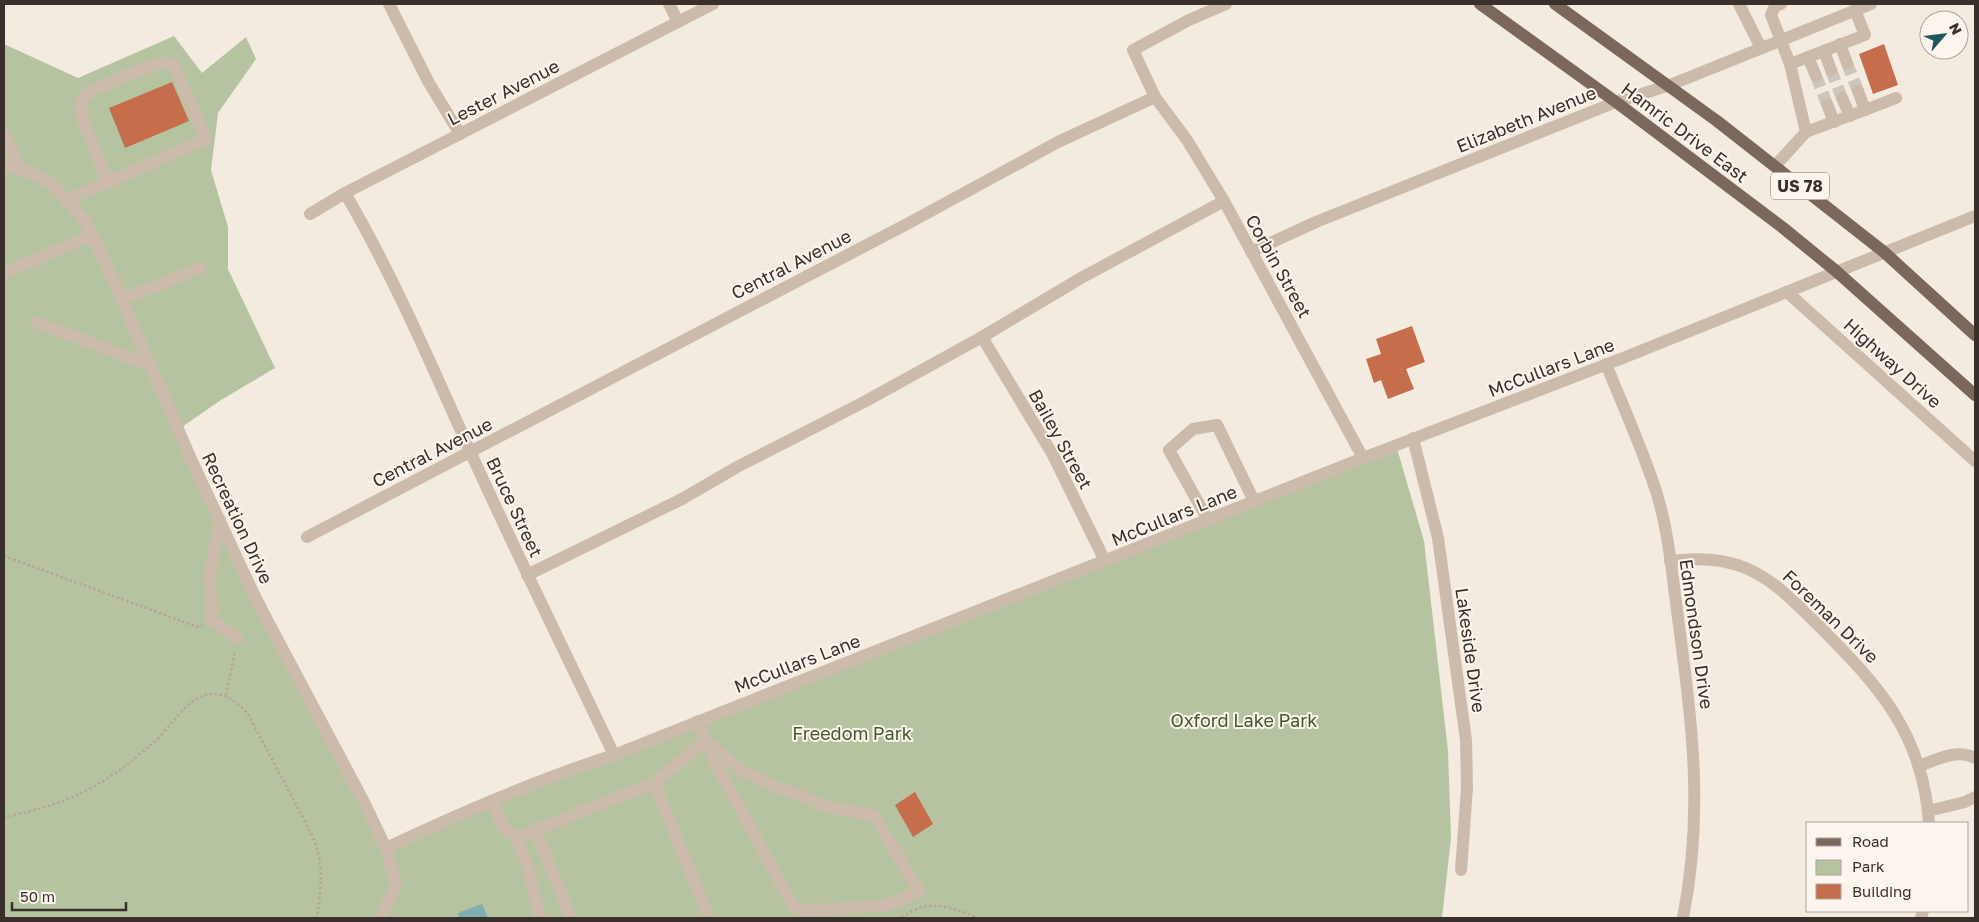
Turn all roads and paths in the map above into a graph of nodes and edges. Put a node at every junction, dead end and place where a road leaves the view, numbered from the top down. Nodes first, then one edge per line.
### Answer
1 (389, 4) edge
2 (668, 4) edge
3 (713, 4) edge
4 (1226, 4) edge
5 (1480, 4) edge
6 (1555, 4) edge
7 (1740, 4) edge
8 (1781, 4) edge
9 (1872, 4) edge
10 (1855, 10) junction
11 (678, 22) junction
12 (1781, 40) junction
13 (1840, 44) junction
14 (1762, 48) junction
15 (1824, 51) junction
16 (1808, 57) junction
17 (1790, 64) junction
18 (1847, 64) tunnel mouth
19 (1831, 70) tunnel mouth
20 (1816, 76) tunnel mouth
21 (1670, 85) junction
22 (1858, 91) tunnel mouth
23 (1155, 97) junction
24 (1842, 98) tunnel mouth
25 (1896, 98) dead end
26 (1616, 102) junction
27 (1827, 104) tunnel mouth
28 (1865, 110) junction
29 (1850, 116) junction
30 (1834, 122) junction
31 (1806, 132) junction
32 (460, 134) junction
33 (4, 135) edge
34 (4, 164) edge
35 (1775, 166) junction
36 (22, 170) junction
37 (108, 182) junction
38 (345, 193) junction
39 (67, 200) junction
40 (1224, 201) junction
41 (310, 214) dead end
42 (1975, 216) edge
43 (92, 235) junction
44 (1251, 252) junction
45 (1884, 252) junction
46 (200, 268) dead end
47 (1836, 271) junction
48 (4, 273) edge
49 (1787, 292) junction
50 (120, 300) junction
51 (36, 322) dead end
52 (1975, 335) edge
53 (982, 337) junction
54 (1606, 364) junction
55 (151, 366) junction
56 (1975, 395) edge
57 (1413, 438) junction
58 (471, 452) junction
59 (1363, 458) junction
60 (1975, 461) edge
61 (1254, 501) junction
62 (220, 520) junction
63 (1208, 520) junction
64 (307, 537) dead end
65 (4, 556) edge
66 (1105, 561) junction
67 (1670, 561) junction
68 (527, 575) junction
69 (212, 620) junction
70 (238, 639) joint
71 (226, 694) junction
72 (698, 721) junction
73 (706, 741) junction
74 (614, 755) junction
75 (1975, 758) edge
76 (1919, 766) junction
77 (654, 783) junction
78 (1975, 797) edge
79 (491, 801) junction
80 (1928, 817) edge
81 (4, 818) edge
82 (535, 830) junction
83 (516, 838) junction
84 (386, 848) junction
85 (1461, 870) dead end
86 (317, 918) edge
87 (382, 918) edge
88 (540, 918) edge
89 (571, 918) edge
90 (709, 918) edge
91 (902, 918) edge
92 (978, 918) edge
93 (1683, 918) edge

1 - 32 street
2 - 11 street
3 - 11 street, Lester Avenue
4 - 23 street
5 - 26 main road, Hamric Drive East / US 78
6 - 21 main road, Hamric Drive East / US 78
7 - 14 street
8 - 12 street
9 - 10 street, Elizabeth Avenue
10 - 12 street, Elizabeth Avenue
10 - 13 street
11 - 32 street, Lester Avenue
12 - 14 street, Elizabeth Avenue
12 - 17 street
13 - 15 street
13 - 18 street
14 - 21 street, Elizabeth Avenue
15 - 16 street
15 - 19 street
16 - 17 street
16 - 20 street
17 - 31 street
21 - 26 street, Elizabeth Avenue
21 - 35 main road, Hamric Drive East / US 78
22 - 28 street
23 - 40 street, Corbin Street
23 - 58 street, Central Avenue
24 - 29 street
25 - 28 street
26 - 44 street, Elizabeth Avenue
26 - 47 main road, Hamric Drive East / US 78
27 - 30 street
28 - 29 street
29 - 30 street
30 - 31 street
31 - 35 street
32 - 38 street, Lester Avenue
33 - 36 street
34 - 36 street, Recreation Drive
35 - 45 main road, Hamric Drive East / US 78
36 - 39 street, Recreation Drive
37 - 37 street
37 - 39 street
38 - 41 street, Lester Avenue
38 - 58 street, Bruce Street
39 - 43 street, Recreation Drive
40 - 44 street, Corbin Street
40 - 53 street
42 - 45 street, McCullars Lane
43 - 48 street
43 - 50 street, Recreation Drive
44 - 59 street, Corbin Street
45 - 47 street, McCullars Lane
45 - 52 main road, Hamric Drive East / US 78
46 - 50 street
47 - 49 street, McCullars Lane
47 - 56 main road, Hamric Drive East / US 78
49 - 54 street, McCullars Lane
49 - 60 street, Highway Drive
50 - 55 street, Recreation Drive
51 - 55 street
53 - 66 street, Bailey Street
53 - 68 street
54 - 57 street, McCullars Lane
54 - 67 street, Edmondson Drive
55 - 62 street, Recreation Drive
57 - 59 street, McCullars Lane
57 - 85 street, Lakeside Drive
58 - 64 street, Central Avenue
58 - 68 street, Bruce Street
59 - 61 street, McCullars Lane
61 - 63 street, McCullars Lane
61 - 63 street
62 - 69 street
62 - 84 street, Recreation Drive
63 - 66 street, McCullars Lane
65 - 69 path
66 - 72 street, McCullars Lane
67 - 76 street, Foreman Drive
67 - 93 street, Edmondson Drive
68 - 74 street, Bruce Street
69 - 70 street
70 - 71 path
71 - 81 path
71 - 86 path
72 - 73 street
72 - 74 street, McCullars Lane
73 - 73 street
73 - 77 street
74 - 79 street, McCullars Lane
75 - 76 street
76 - 80 street, Foreman Drive
77 - 82 street
77 - 90 street
78 - 80 street, Foreman Drive
79 - 83 street
79 - 84 street, McCullars Lane
82 - 83 street
82 - 89 street
83 - 88 street
84 - 87 street, Recreation Drive
91 - 92 path

